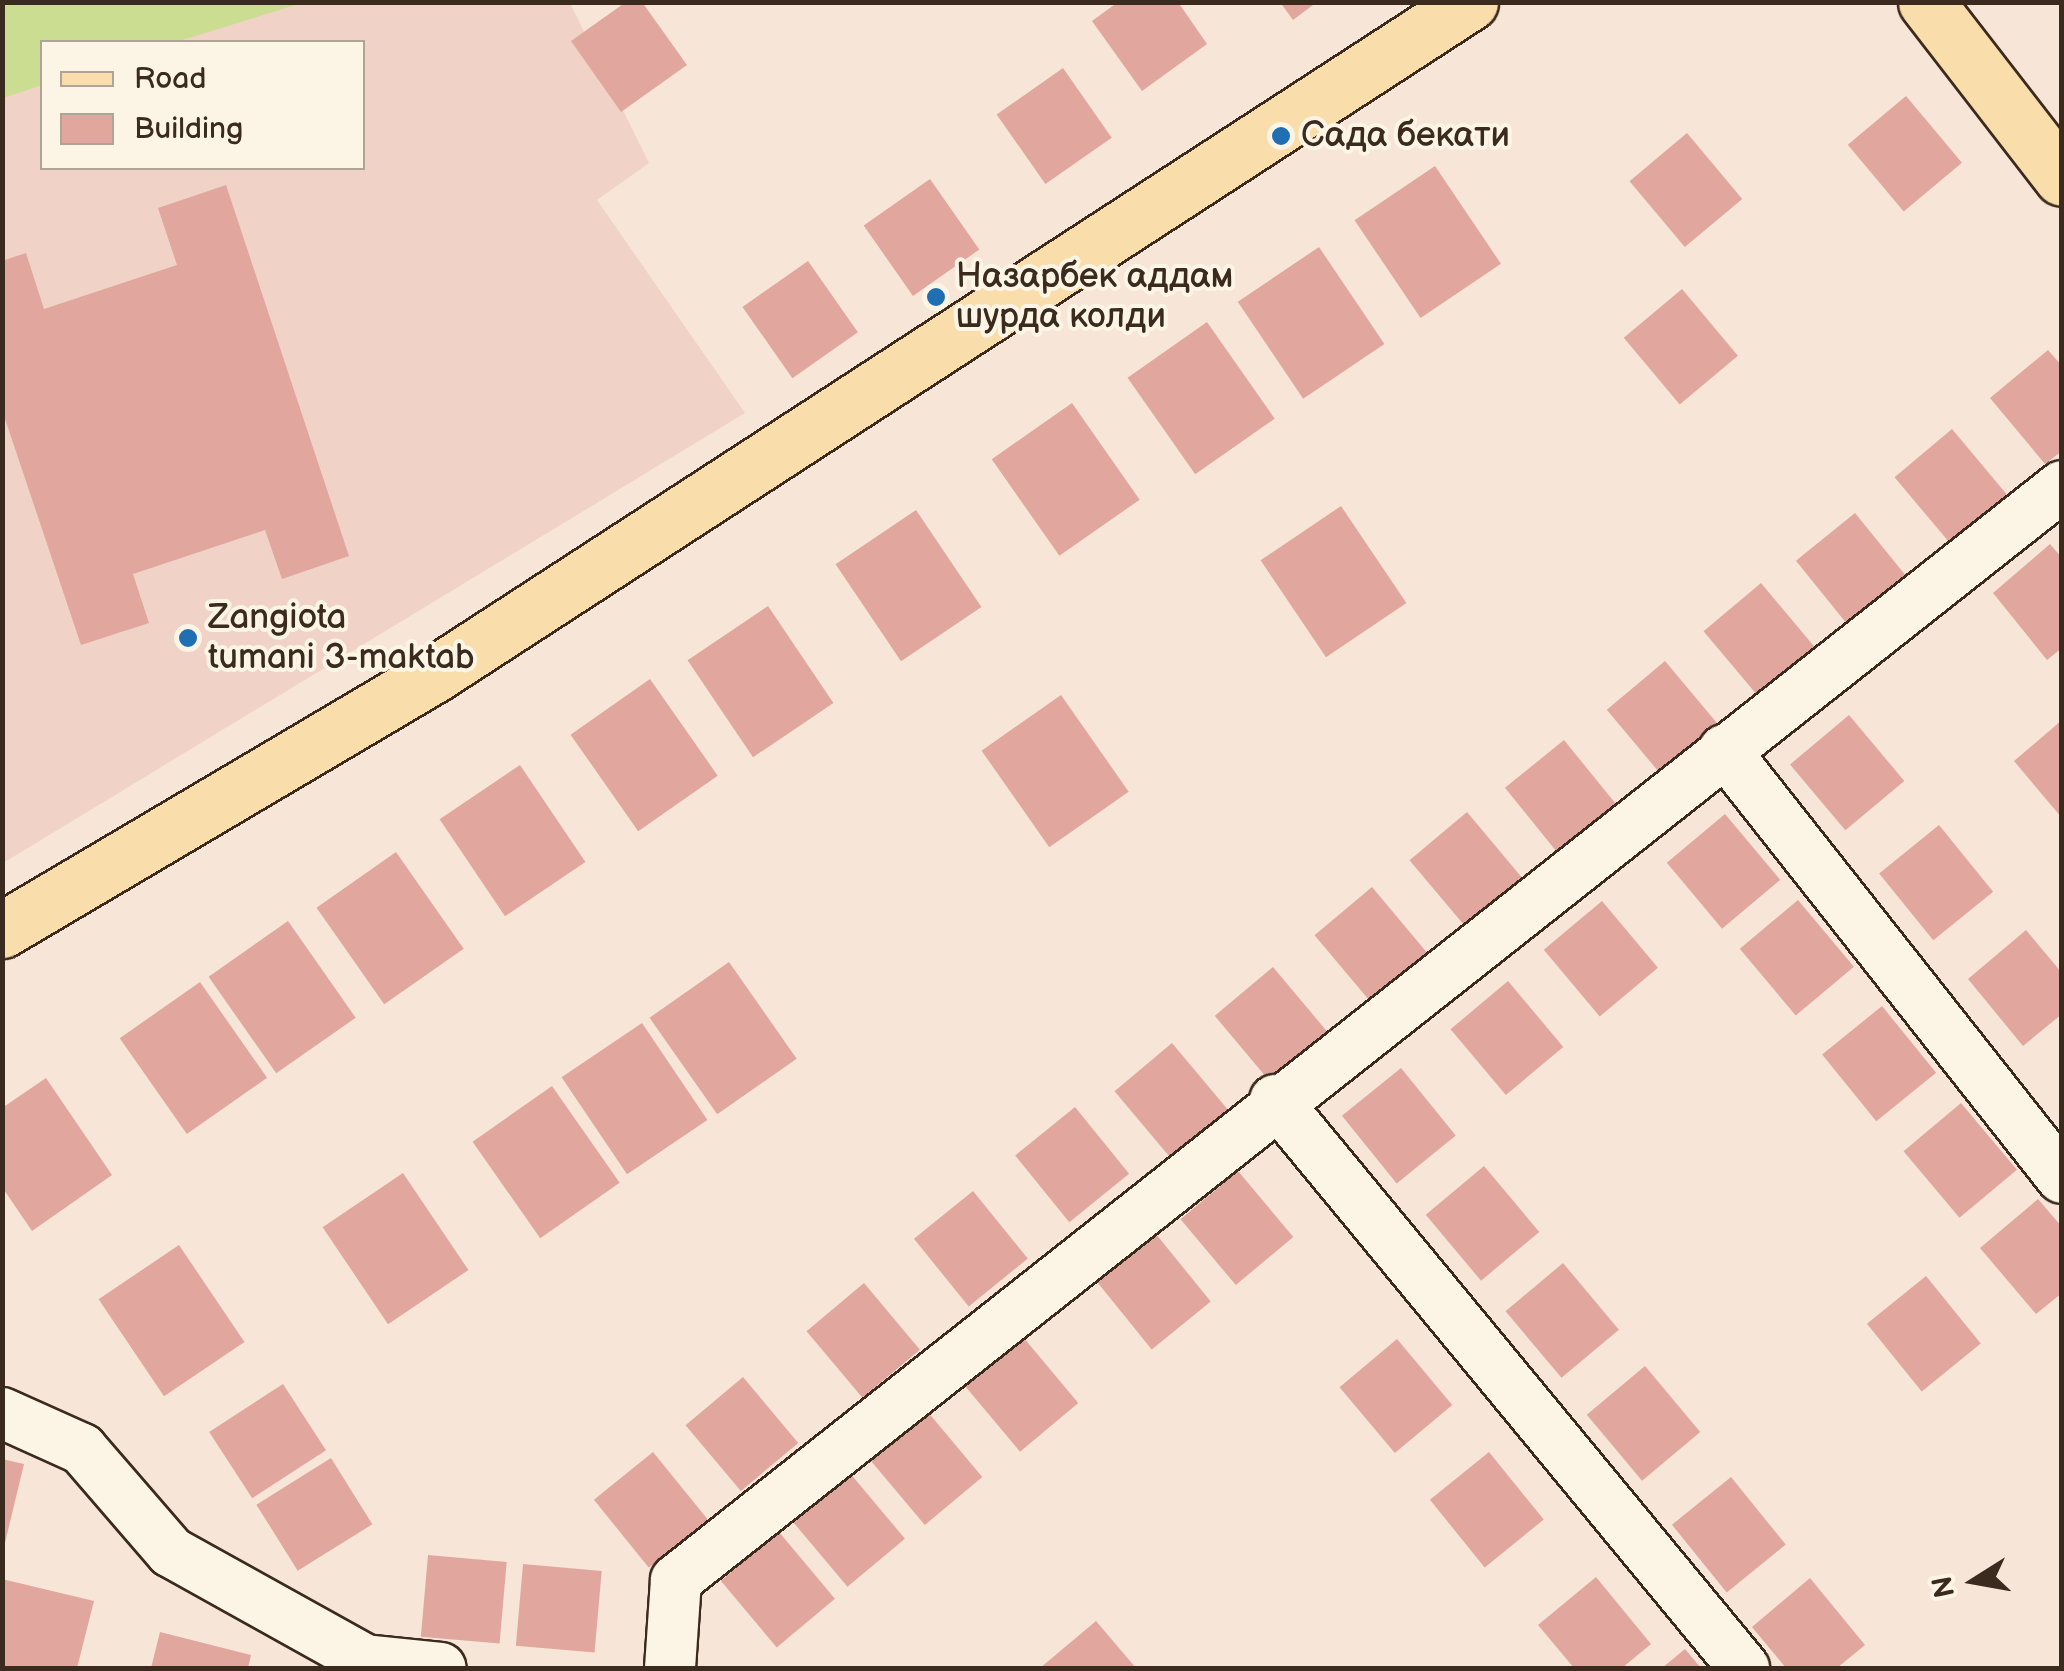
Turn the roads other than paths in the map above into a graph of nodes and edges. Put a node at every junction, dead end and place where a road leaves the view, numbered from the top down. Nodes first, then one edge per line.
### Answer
1 (1470, 2) edge
2 (1926, 2) edge
3 (2062, 178) edge
4 (2062, 486) edge
5 (1724, 750) junction
6 (2, 930) edge
7 (1275, 1100) junction
8 (2062, 1178) edge
9 (2, 1413) edge
10 (442, 1668) edge
11 (670, 1668) edge
12 (1744, 1668) edge

1 - 6 main road
2 - 3 main road
4 - 5 street
5 - 7 street
5 - 8 street
7 - 11 street
7 - 12 street
9 - 10 street

